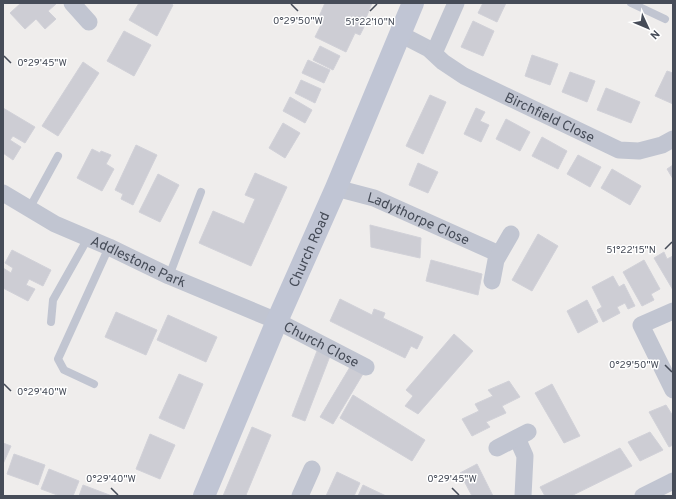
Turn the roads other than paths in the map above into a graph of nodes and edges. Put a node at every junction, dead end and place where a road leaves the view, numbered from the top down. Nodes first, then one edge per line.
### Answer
1 (413, 3) edge
2 (456, 3) edge
3 (631, 3) edge
4 (665, 19) dead end
5 (400, 34) junction
6 (434, 53) junction
7 (673, 139) edge
8 (58, 156) dead end
9 (336, 188) junction
10 (201, 192) dead end
11 (3, 194) edge
12 (29, 209) junction
13 (511, 234) dead end
14 (88, 238) junction
15 (109, 246) junction
16 (499, 254) junction
17 (169, 276) junction
18 (492, 281) dead end
19 (673, 311) edge
20 (277, 321) junction
21 (51, 322) dead end
22 (366, 367) dead end
23 (94, 384) dead end
24 (673, 390) edge
25 (497, 448) dead end
26 (312, 469) dead end
27 (673, 481) edge
28 (204, 496) edge
29 (300, 496) edge
30 (523, 496) edge
31 (643, 496) edge

1 - 5 main road, Church Road
2 - 6 street
3 - 4 lane
5 - 6 street, Birchfield Close
5 - 9 main road, Church Road
6 - 7 street, Birchfield Close
8 - 12 lane
9 - 16 street, Ladythorpe Close
9 - 20 main road, Church Road
10 - 17 lane
11 - 12 street, Addlestone Park
12 - 14 street, Addlestone Park
13 - 16 street
14 - 15 street, Addlestone Park
14 - 21 lane
15 - 17 street, Addlestone Park
15 - 23 lane
16 - 18 street
17 - 20 street, Addlestone Park
19 - 24 street
20 - 22 street, Church Close
20 - 28 main road, Church Road
25 - 30 street
26 - 29 street
27 - 31 street

